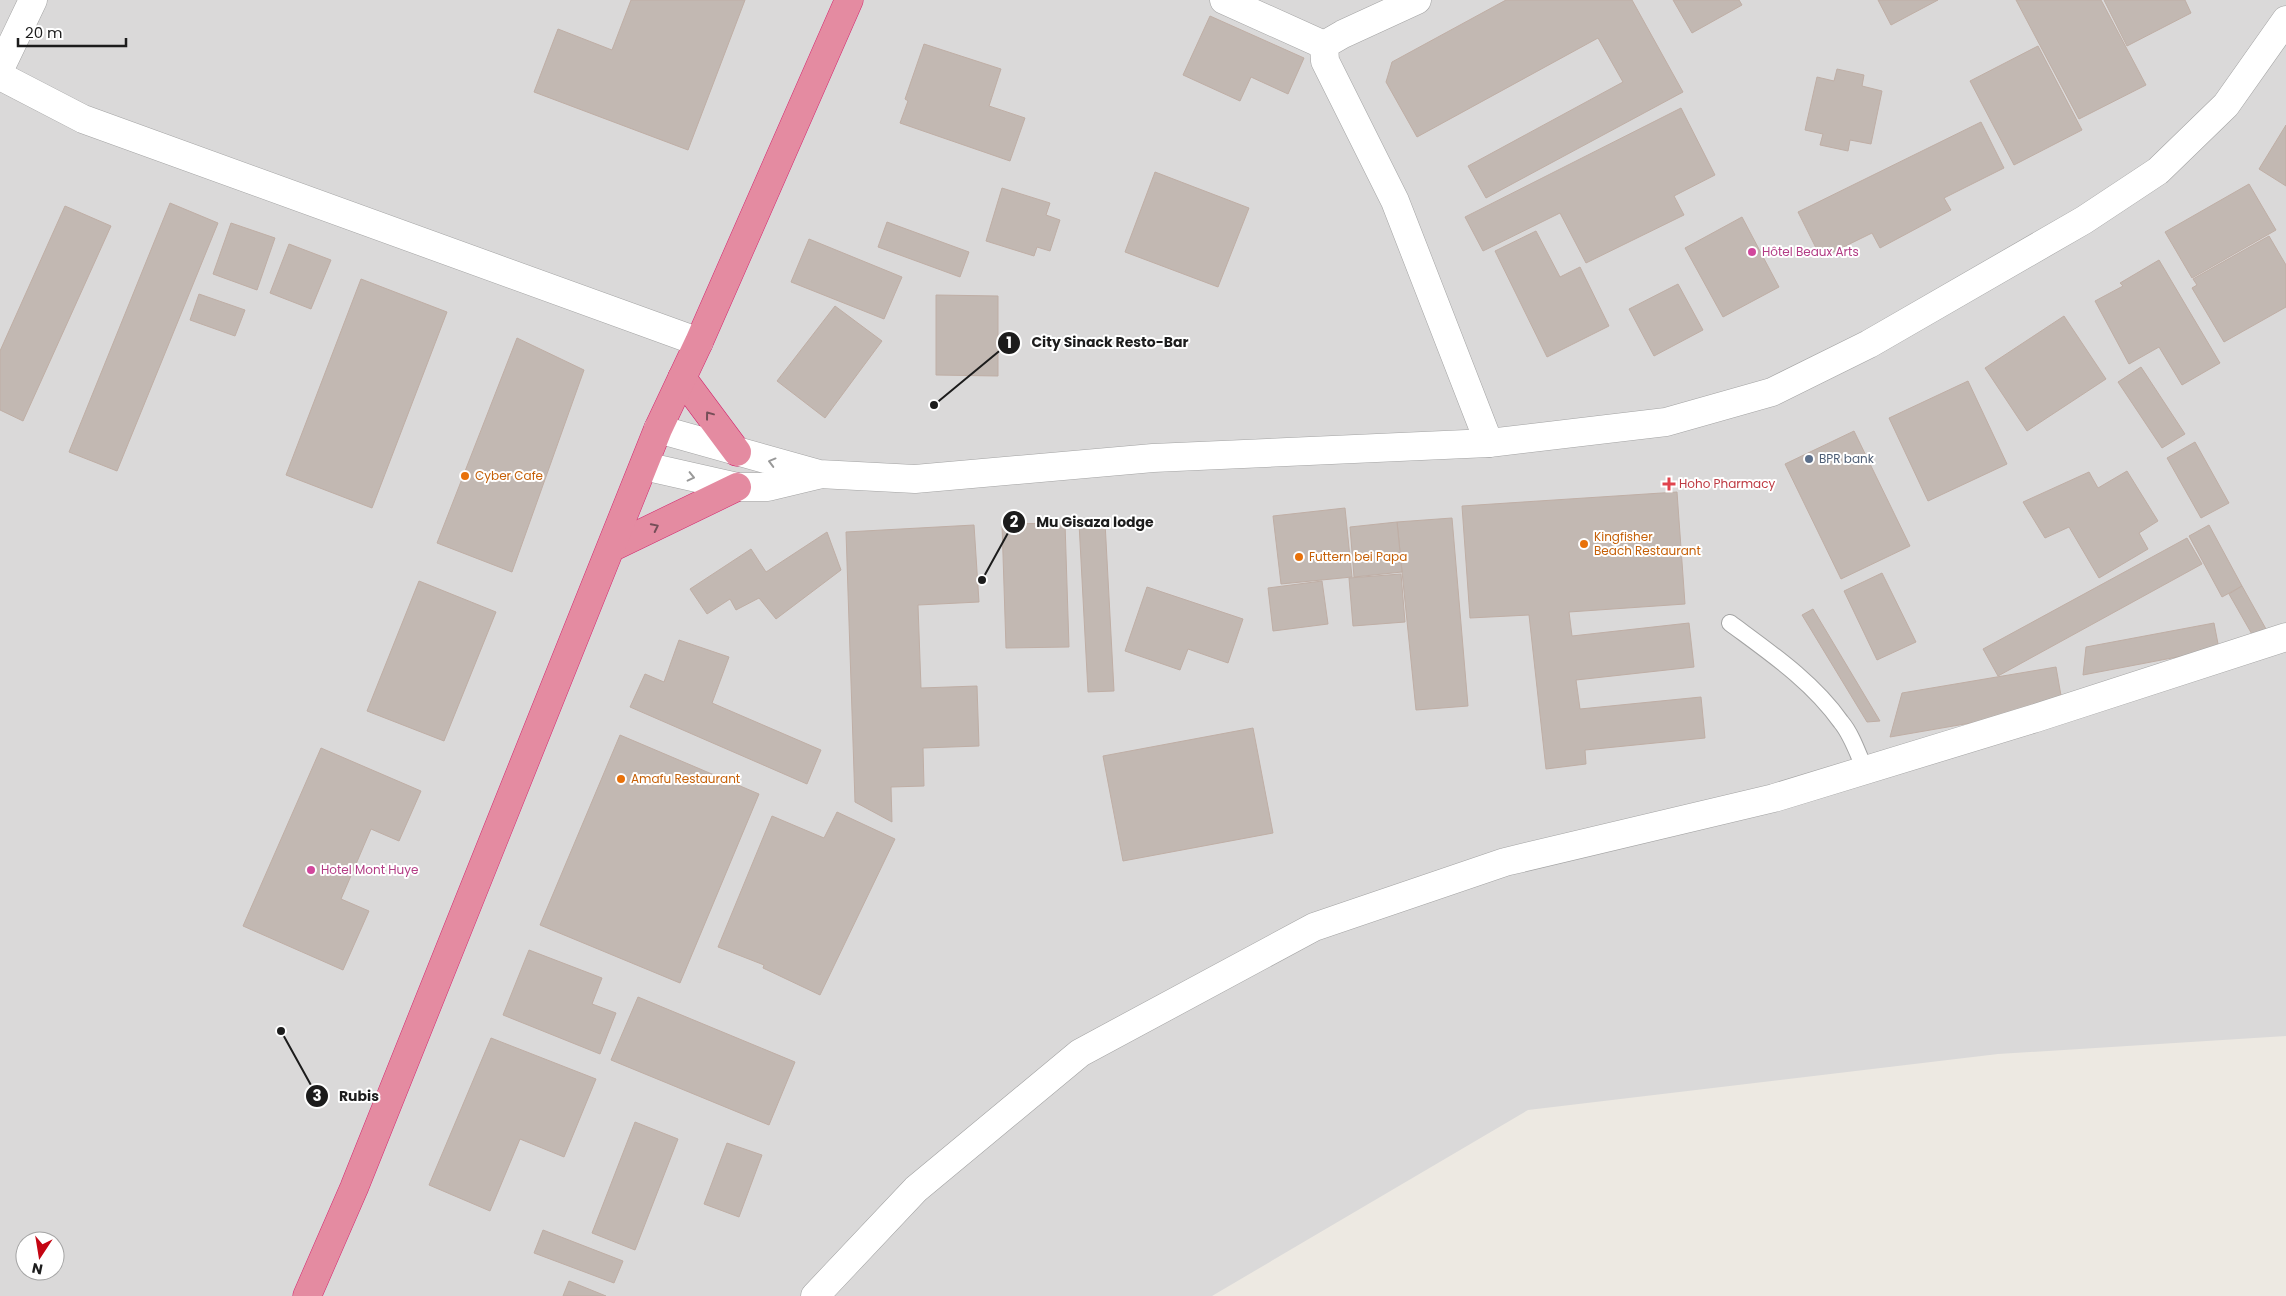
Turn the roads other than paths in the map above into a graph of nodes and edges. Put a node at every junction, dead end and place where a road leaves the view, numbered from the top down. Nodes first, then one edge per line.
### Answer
1 (33, 0) edge
2 (849, 0) edge
3 (1224, 0) edge
4 (1417, 0) edge
5 (2286, 20) edge
6 (1324, 45) junction
7 (0, 68) edge
8 (0, 76) edge
9 (699, 342) junction
10 (682, 378) junction
11 (658, 429) junction
12 (1489, 443) junction
13 (737, 452) junction
14 (644, 466) junction
15 (820, 474) junction
16 (737, 488) junction
17 (611, 548) junction
18 (1730, 623) dead end
19 (2286, 637) edge
20 (1865, 770) junction
21 (307, 1296) edge
22 (815, 1296) edge

1 - 7 street
2 - 9 highway
3 - 6 street
4 - 6 street
5 - 12 street
6 - 12 street
8 - 9 street
9 - 10 highway
10 - 11 highway
13 -> 10 highway
11 - 13 street
11 - 14 highway
12 - 15 street
15 -> 13 street
14 -> 16 street
14 - 17 highway
15 - 16 street
17 -> 16 highway
17 - 21 highway
18 - 20 lane
19 - 20 street
20 - 22 street

